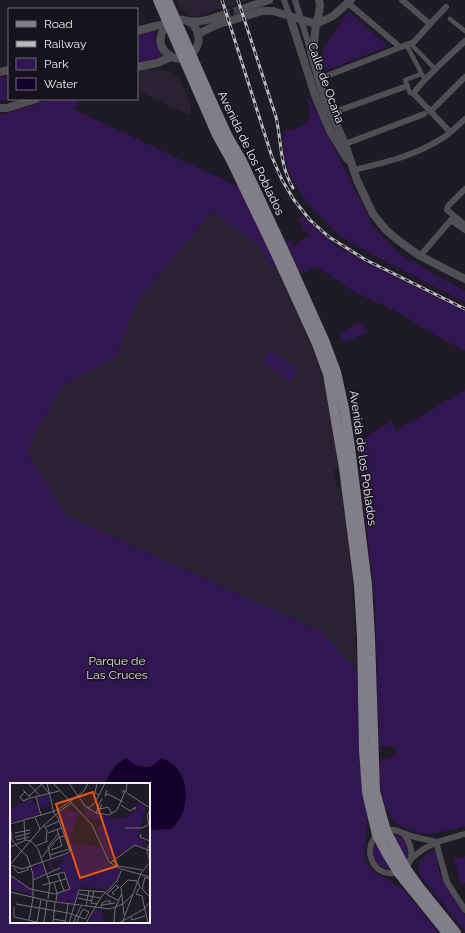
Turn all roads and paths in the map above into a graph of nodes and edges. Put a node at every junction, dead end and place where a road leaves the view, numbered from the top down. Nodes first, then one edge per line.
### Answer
1 (158, 0) edge
2 (167, 0) edge
3 (269, 0) edge
4 (284, 0) edge
5 (295, 0) edge
6 (319, 0) edge
7 (402, 0) edge
8 (349, 1) edge
9 (446, 7) dead end
10 (245, 8) tunnel mouth
11 (222, 15) tunnel mouth
12 (290, 17) junction
13 (450, 19) dead end
14 (186, 20) junction
15 (302, 20) junction
16 (172, 22) junction
17 (316, 24) junction
18 (430, 24) junction
19 (138, 31) edge
20 (465, 31) edge
21 (198, 34) junction
22 (465, 41) edge
23 (406, 45) junction
24 (312, 52) junction
25 (180, 57) junction
26 (138, 67) edge
27 (436, 70) junction
28 (421, 74) junction
29 (465, 77) edge
30 (319, 79) junction
31 (425, 80) junction
32 (407, 86) junction
33 (414, 94) junction
34 (33, 100) edge
35 (2, 109) edge
36 (430, 112) junction
37 (332, 113) junction
38 (424, 114) dead end
39 (465, 119) edge
40 (450, 132) junction
41 (345, 144) junction
42 (353, 170) junction
43 (465, 190) edge
44 (464, 227) edge
45 (420, 256) junction
46 (465, 279) edge
47 (382, 833) junction
48 (404, 834) junction
49 (465, 834) edge
50 (436, 842) junction
51 (405, 866) junction
52 (465, 910) edge
53 (447, 933) edge
54 (456, 933) edge

1 - 16 main road, Avenida de los Poblados
2 - 16 main road, Avenida de los Poblados
3 - 10 street
4 - 12 street, Calle de Ocaña
5 - 15 street
6 - 17 street, Calle de Ocaña
7 - 18 street
8 - 17 street
8 - 23 street
9 - 18 street
11 - 14 street
12 - 15 street
12 - 21 street
12 - 42 street, Calle de Ocaña
13 - 20 street
14 - 16 street
14 - 21 street
15 - 17 street
15 - 24 street, Calle de Ocaña
16 - 19 street
16 - 25 main road, Avenida de los Poblados
16 - 25 street
17 - 24 street, Calle de Ocaña
18 - 23 street
21 - 25 street
22 - 27 street
23 - 27 street
23 - 28 street
23 - 30 street
24 - 30 street, Calle de Ocaña
25 - 26 street
25 - 47 main road, Avenida de los Poblados
25 - 47 main road, Avenida de los Poblados
27 - 31 street
28 - 31 street
28 - 32 street, Calle de Ocaña
29 - 36 street
30 - 37 street, Calle de Ocaña
31 - 33 street
32 - 33 street
32 - 37 street, Calle de Ocaña
33 - 36 street
34 - 35 street
36 - 40 street
37 - 41 street, Calle de Ocaña
38 - 41 street
39 - 40 street
40 - 42 street
41 - 42 street, Calle de Ocaña
42 - 45 street, Calle de Ocaña
43 - 44 street
44 - 45 street
45 - 46 street, Calle de Ocaña
47 - 48 street
47 - 51 main road, Avenida de los Poblados
47 - 51 street
48 - 50 street
48 - 51 street
49 - 50 street
50 - 51 street
50 - 52 street
51 - 53 main road, Avenida de los Poblados
51 - 54 main road, Avenida de los Poblados

